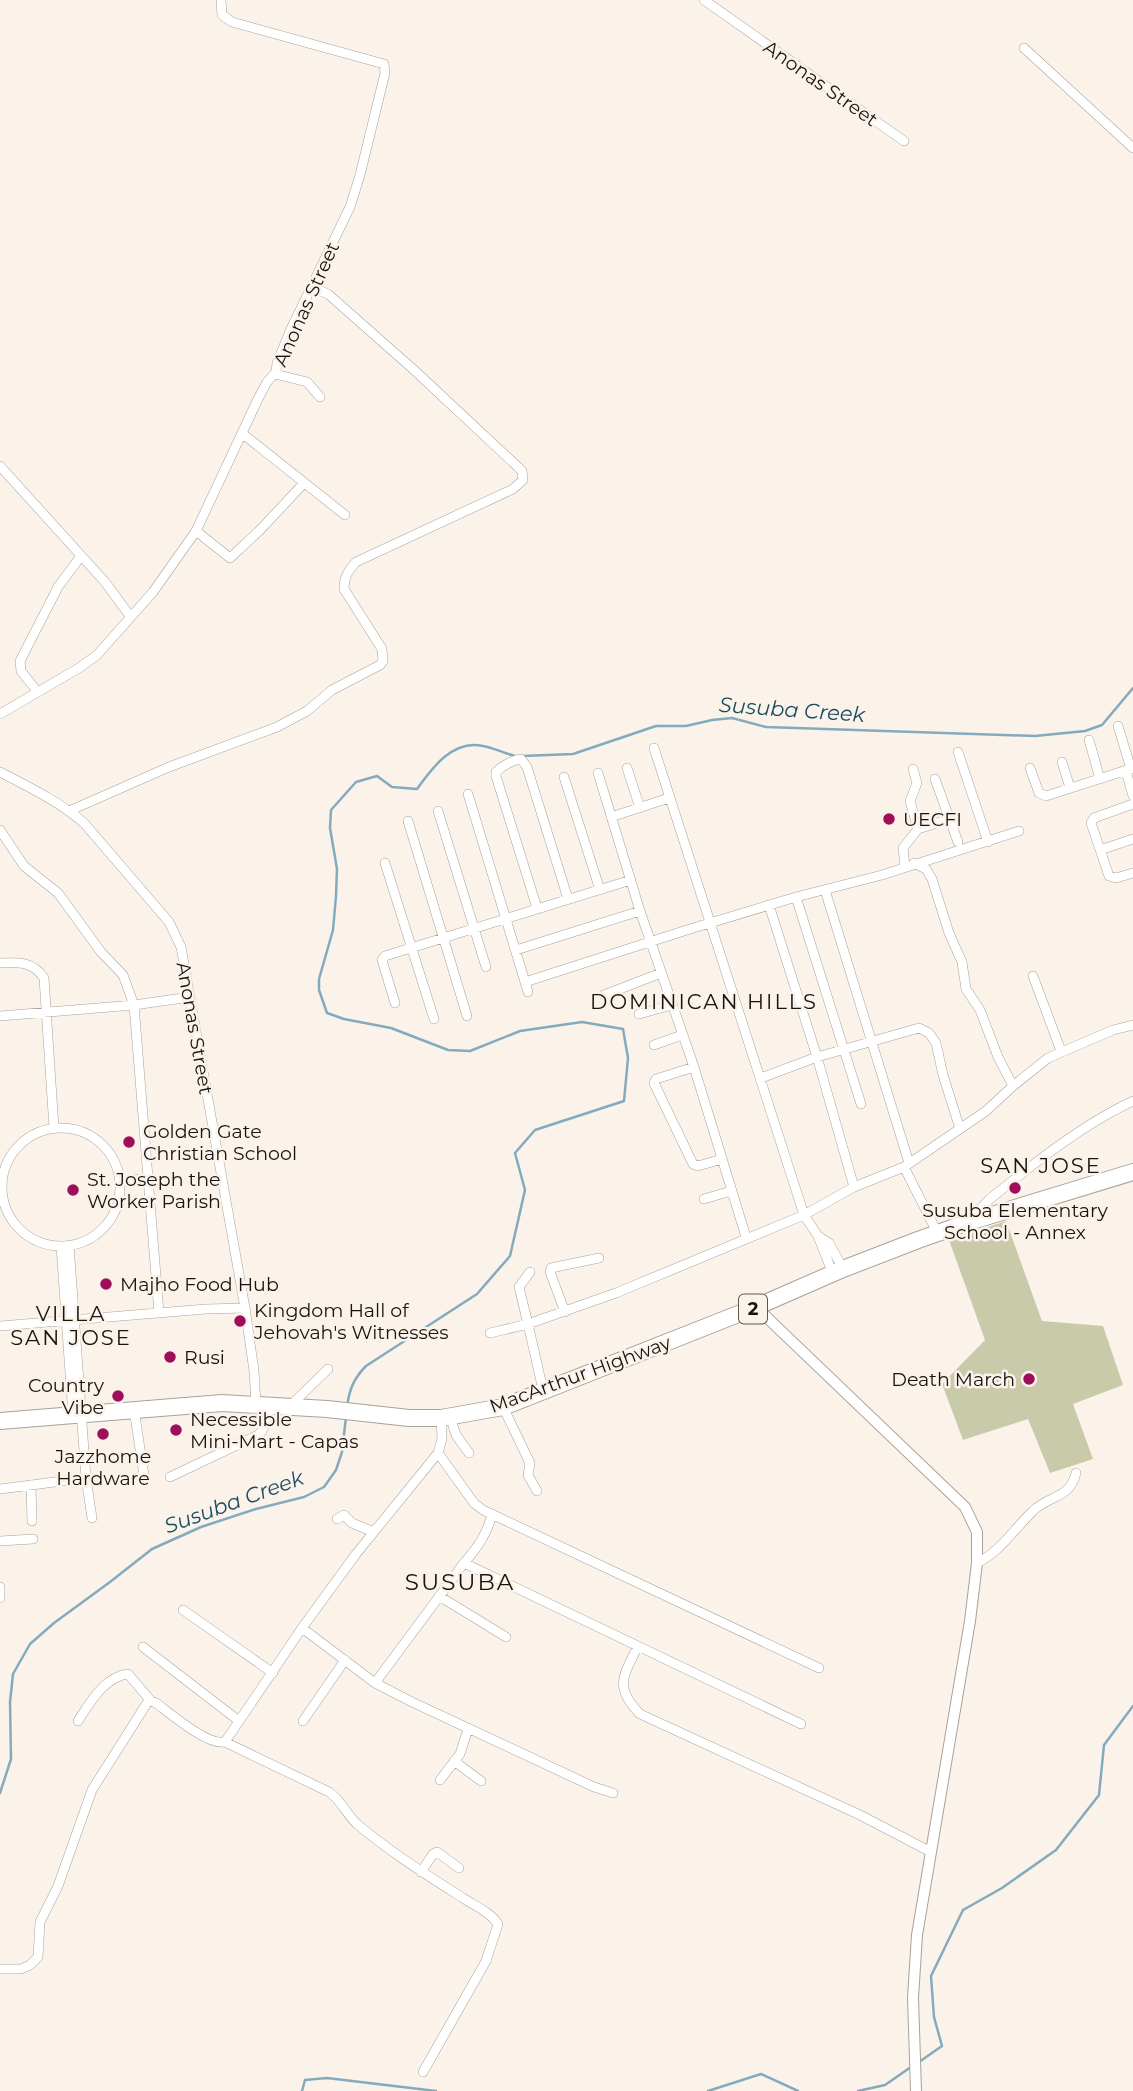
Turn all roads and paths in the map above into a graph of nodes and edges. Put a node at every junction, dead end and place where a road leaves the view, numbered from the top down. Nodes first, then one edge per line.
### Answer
1 (221, 0) edge
2 (704, 0) edge
3 (1024, 48) dead end
4 (904, 141) dead end
5 (1133, 148) edge
6 (311, 287) junction
7 (275, 374) junction
8 (320, 397) dead end
9 (243, 434) junction
10 (0, 466) edge
11 (304, 483) junction
12 (345, 515) dead end
13 (196, 531) junction
14 (81, 556) junction
15 (130, 616) junction
16 (37, 691) junction
17 (0, 714) edge
18 (1118, 726) dead end
19 (1089, 740) dead end
20 (654, 748) dead end
21 (958, 752) dead end
22 (1062, 762) dead end
23 (627, 768) dead end
24 (1030, 768) dead end
25 (913, 769) dead end
26 (1130, 769) edge
27 (0, 772) edge
28 (598, 773) dead end
29 (564, 777) dead end
30 (936, 779) dead end
31 (1100, 779) junction
32 (1070, 788) junction
33 (468, 794) dead end
34 (1133, 796) edge
35 (669, 799) junction
36 (1133, 804) edge
37 (639, 808) junction
38 (438, 810) dead end
39 (69, 811) junction
40 (611, 817) junction
41 (949, 819) junction
42 (408, 821) dead end
43 (918, 829) junction
44 (0, 830) edge
45 (1018, 831) dead end
46 (1133, 839) edge
47 (958, 842) dead end
48 (988, 842) junction
49 (1100, 850) junction
50 (385, 863) dead end
51 (909, 865) junction
52 (1133, 873) edge
53 (631, 880) junction
54 (600, 890) junction
55 (825, 890) junction
56 (796, 897) junction
57 (568, 900) junction
58 (769, 905) junction
59 (537, 908) junction
60 (640, 911) junction
61 (505, 918) junction
62 (710, 924) junction
63 (474, 928) junction
64 (442, 939) junction
65 (652, 943) junction
66 (411, 949) junction
67 (516, 950) junction
68 (0, 963) edge
69 (486, 967) dead end
70 (662, 973) junction
71 (1033, 976) dead end
72 (604, 995) dead end
73 (190, 997) junction
74 (395, 1003) dead end
75 (134, 1005) junction
76 (672, 1005) junction
77 (46, 1012) junction
78 (639, 1014) dead end
79 (0, 1016) edge
80 (467, 1016) dead end
81 (434, 1019) dead end
82 (1133, 1025) edge
83 (682, 1035) junction
84 (872, 1041) junction
85 (654, 1045) dead end
86 (844, 1050) junction
87 (1061, 1051) junction
88 (817, 1057) junction
89 (694, 1067) junction
90 (761, 1078) junction
91 (1013, 1086) junction
92 (1133, 1101) edge
93 (861, 1104) dead end
94 (54, 1128) junction
95 (960, 1129) junction
96 (722, 1159) junction
97 (906, 1165) junction
98 (1133, 1172) edge
99 (147, 1178) junction
100 (120, 1182) junction
101 (854, 1187) junction
102 (1, 1191) edge
103 (732, 1191) junction
104 (704, 1199) dead end
105 (804, 1215) junction
106 (969, 1222) junction
107 (938, 1234) junction
108 (746, 1237) junction
109 (65, 1245) junction
110 (599, 1258) dead end
111 (530, 1272) dead end
112 (838, 1272) junction
113 (756, 1307) junction
114 (245, 1308) junction
115 (565, 1312) junction
116 (159, 1313) junction
117 (71, 1322) junction
118 (528, 1324) junction
119 (0, 1326) edge
120 (490, 1333) dead end
121 (328, 1369) dead end
122 (543, 1390) junction
123 (273, 1406) junction
124 (503, 1406) junction
125 (134, 1409) junction
126 (78, 1415) junction
127 (445, 1417) junction
128 (0, 1421) edge
129 (438, 1453) junction
130 (469, 1454) dead end
131 (1076, 1473) dead end
132 (170, 1477) dead end
133 (86, 1478) junction
134 (145, 1482) dead end
135 (31, 1485) junction
136 (0, 1489) edge
137 (537, 1491) dead end
138 (492, 1514) junction
139 (92, 1518) dead end
140 (337, 1519) dead end
141 (32, 1521) dead end
142 (374, 1532) junction
143 (33, 1539) dead end
144 (0, 1541) edge
145 (464, 1563) junction
146 (977, 1563) junction
147 (0, 1587) edge
148 (439, 1596) junction
149 (0, 1598) edge
150 (183, 1610) dead end
151 (302, 1628) junction
152 (506, 1637) dead end
153 (638, 1646) junction
154 (143, 1647) dead end
155 (345, 1660) junction
156 (819, 1668) dead end
157 (273, 1673) junction
158 (375, 1683) junction
159 (151, 1701) junction
160 (78, 1721) dead end
161 (239, 1721) junction
162 (303, 1721) dead end
163 (802, 1724) dead end
164 (468, 1729) junction
165 (225, 1742) junction
166 (454, 1761) junction
167 (440, 1780) dead end
168 (481, 1781) dead end
169 (613, 1793) dead end
170 (931, 1852) junction
171 (459, 1868) dead end
172 (421, 1872) junction
173 (0, 1969) edge
174 (423, 2072) dead end
175 (916, 2091) edge

1 - 6 street, Anonas Street
2 - 4 street, Anonas Street
3 - 5 street
6 - 7 street, Anonas Street
6 - 39 street
7 - 8 street
7 - 9 street, Anonas Street
9 - 11 street
9 - 13 street, Anonas Street
10 - 14 street
11 - 12 street
11 - 13 street
13 - 15 street, Anonas Street
14 - 15 street
14 - 16 street
15 - 16 street, Anonas Street
16 - 17 street, Anonas Street
18 - 26 street
19 - 31 street
20 - 35 street
21 - 48 street
22 - 32 street
23 - 37 street
24 - 32 street
25 - 43 street
26 - 31 street
26 - 34 street
27 - 39 street, Anonas Street
28 - 40 street
29 - 54 street
30 - 41 street
31 - 32 street
33 - 61 street
35 - 37 street
35 - 62 street
36 - 49 street
37 - 40 street
38 - 63 street
39 - 73 street, Anonas Street
40 - 53 street
41 - 43 street
41 - 47 street
42 - 64 street
43 - 51 street
44 - 75 street
45 - 48 street
46 - 49 street
48 - 51 street
49 - 52 street
50 - 66 street
51 - 55 street
51 - 91 street
53 - 54 street
53 - 60 street
54 - 57 street
55 - 56 street
55 - 84 street
56 - 58 street
56 - 86 street
57 - 59 street
57 - 59 street
58 - 62 street
58 - 88 street
59 - 61 street
60 - 65 street
60 - 67 street
61 - 63 street
61 - 67 street
62 - 65 street
62 - 90 street
63 - 64 street
63 - 69 street
64 - 66 street
64 - 80 street
65 - 67 street
65 - 70 street
66 - 74 street
66 - 81 street
68 - 77 street
70 - 72 street
70 - 76 street
71 - 87 street
73 - 75 street
73 - 114 street, Anonas Street
75 - 77 street
75 - 99 street
76 - 78 street
76 - 83 street
77 - 79 street
77 - 94 street
82 - 87 street
83 - 85 street
83 - 89 street
84 - 86 street
84 - 95 street
84 - 97 street
86 - 88 street
86 - 93 street
87 - 91 street
88 - 90 street
88 - 101 street
89 - 96 street
89 - 96 street
90 - 105 street
91 - 95 street
92 - 106 street
94 - 100 street
94 - 102 street
95 - 97 street
96 - 103 street
97 - 101 street
97 - 107 street
98 - 106 highway, MacArthur Highway / 2
99 - 100 street
99 - 116 street
100 - 109 street
101 - 105 street
102 - 109 street
103 - 104 street
103 - 108 street
105 - 108 street
105 - 112 street
106 - 107 highway, MacArthur Highway / 2
107 - 112 highway, MacArthur Highway / 2
108 - 115 street
109 - 117 street
110 - 115 street
111 - 118 street
112 - 113 highway, MacArthur Highway / 2
113 - 122 highway, MacArthur Highway / 2
113 - 146 street
114 - 116 street
114 - 123 street, Anonas Street
115 - 118 street
116 - 117 street
117 - 119 street
117 - 126 street
118 - 120 street
118 - 122 street
121 - 123 street
122 - 124 highway, MacArthur Highway / 2
123 - 125 highway, MacArthur Highway / 2
123 - 127 highway, MacArthur Highway / 2
123 - 132 street
124 - 127 highway, MacArthur Highway / 2
124 - 137 street
125 - 126 highway, MacArthur Highway / 2
125 - 134 street
126 - 128 highway, MacArthur Highway / 2
126 - 133 street
127 - 129 street
127 - 130 street
129 - 138 street
129 - 142 street
131 - 146 street
133 - 135 street
133 - 139 street
135 - 136 street
135 - 141 street
138 - 145 street
138 - 156 street
140 - 142 street
142 - 151 street
143 - 144 street
145 - 148 street
145 - 153 street
146 - 170 street
147 - 149 street
148 - 152 street
148 - 158 street
150 - 157 street
151 - 155 street
151 - 157 street
153 - 163 street
153 - 170 street
154 - 161 street
155 - 158 street
155 - 162 street
157 - 161 street
158 - 164 street
159 - 160 street
159 - 165 street
159 - 173 street
161 - 165 street
164 - 166 street
164 - 169 street
165 - 172 street
166 - 167 street
166 - 168 street
170 - 175 street
171 - 172 street
172 - 174 street

